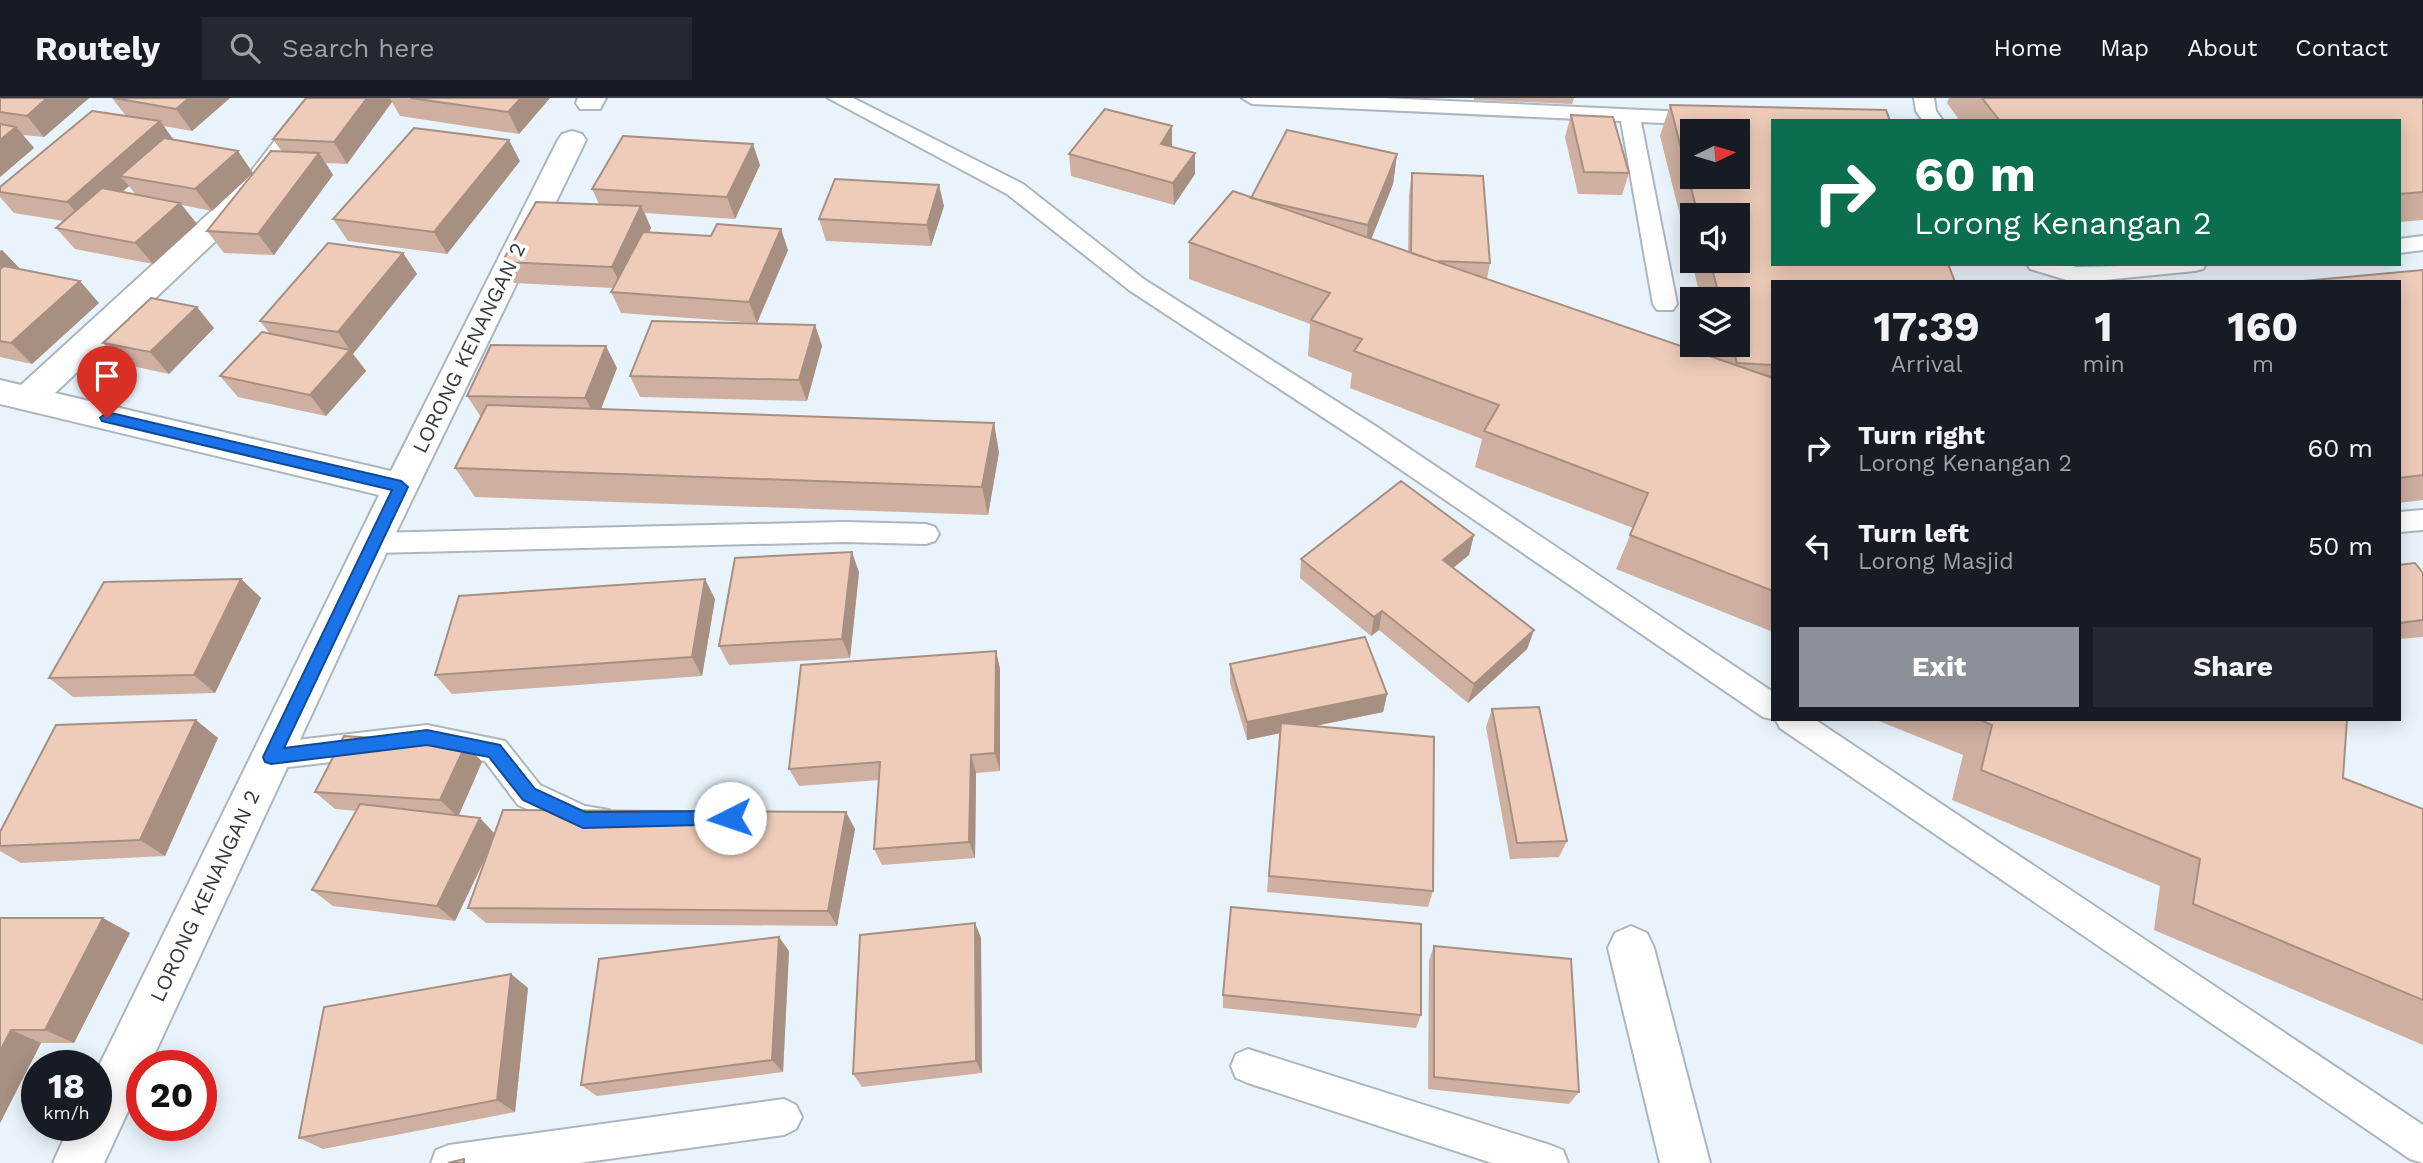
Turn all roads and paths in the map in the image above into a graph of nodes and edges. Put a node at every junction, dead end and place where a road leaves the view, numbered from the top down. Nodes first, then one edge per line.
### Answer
1 (838, 98) edge
2 (1252, 98) edge
3 (1924, 98) edge
4 (317, 104) edge
5 (1630, 117) junction
6 (1932, 119) edge
7 (1771, 122) edge
8 (572, 140) dead end
9 (2423, 243) edge
10 (2401, 246) edge
11 (2045, 266) edge
12 (2173, 266) edge
13 (1665, 304) dead end
14 (14, 396) edge
15 (401, 487) junction
16 (2423, 520) edge
17 (2401, 522) edge
18 (926, 534) dead end
19 (373, 543) junction
20 (1771, 707) edge
21 (1793, 721) edge
22 (271, 757) junction
23 (624, 820) edge
24 (1631, 948) dead end
25 (1248, 1066) dead end
26 (112, 1091) edge
27 (784, 1117) dead end
28 (88, 1141) edge
29 (2423, 1146) edge
30 (78, 1163) edge
31 (449, 1163) edge
32 (1549, 1163) edge
33 (1685, 1163) edge

1 - 20 lane
2 - 5 lane
3 - 6 lane
4 - 14 street
5 - 7 lane
5 - 13 lane
8 - 15 street, LORONG KENANGAN 2
9 - 10 lane
11 - 12 lane
14 - 15 street
15 - 19 street, LORONG KENANGAN 2
16 - 17 lane
18 - 19 lane
19 - 22 street, LORONG KENANGAN 2
21 - 29 lane
22 - 23 lane
22 - 26 street, LORONG KENANGAN 2
24 - 33 street
25 - 32 lane
27 - 31 lane
28 - 30 street, LORONG KENANGAN 2

